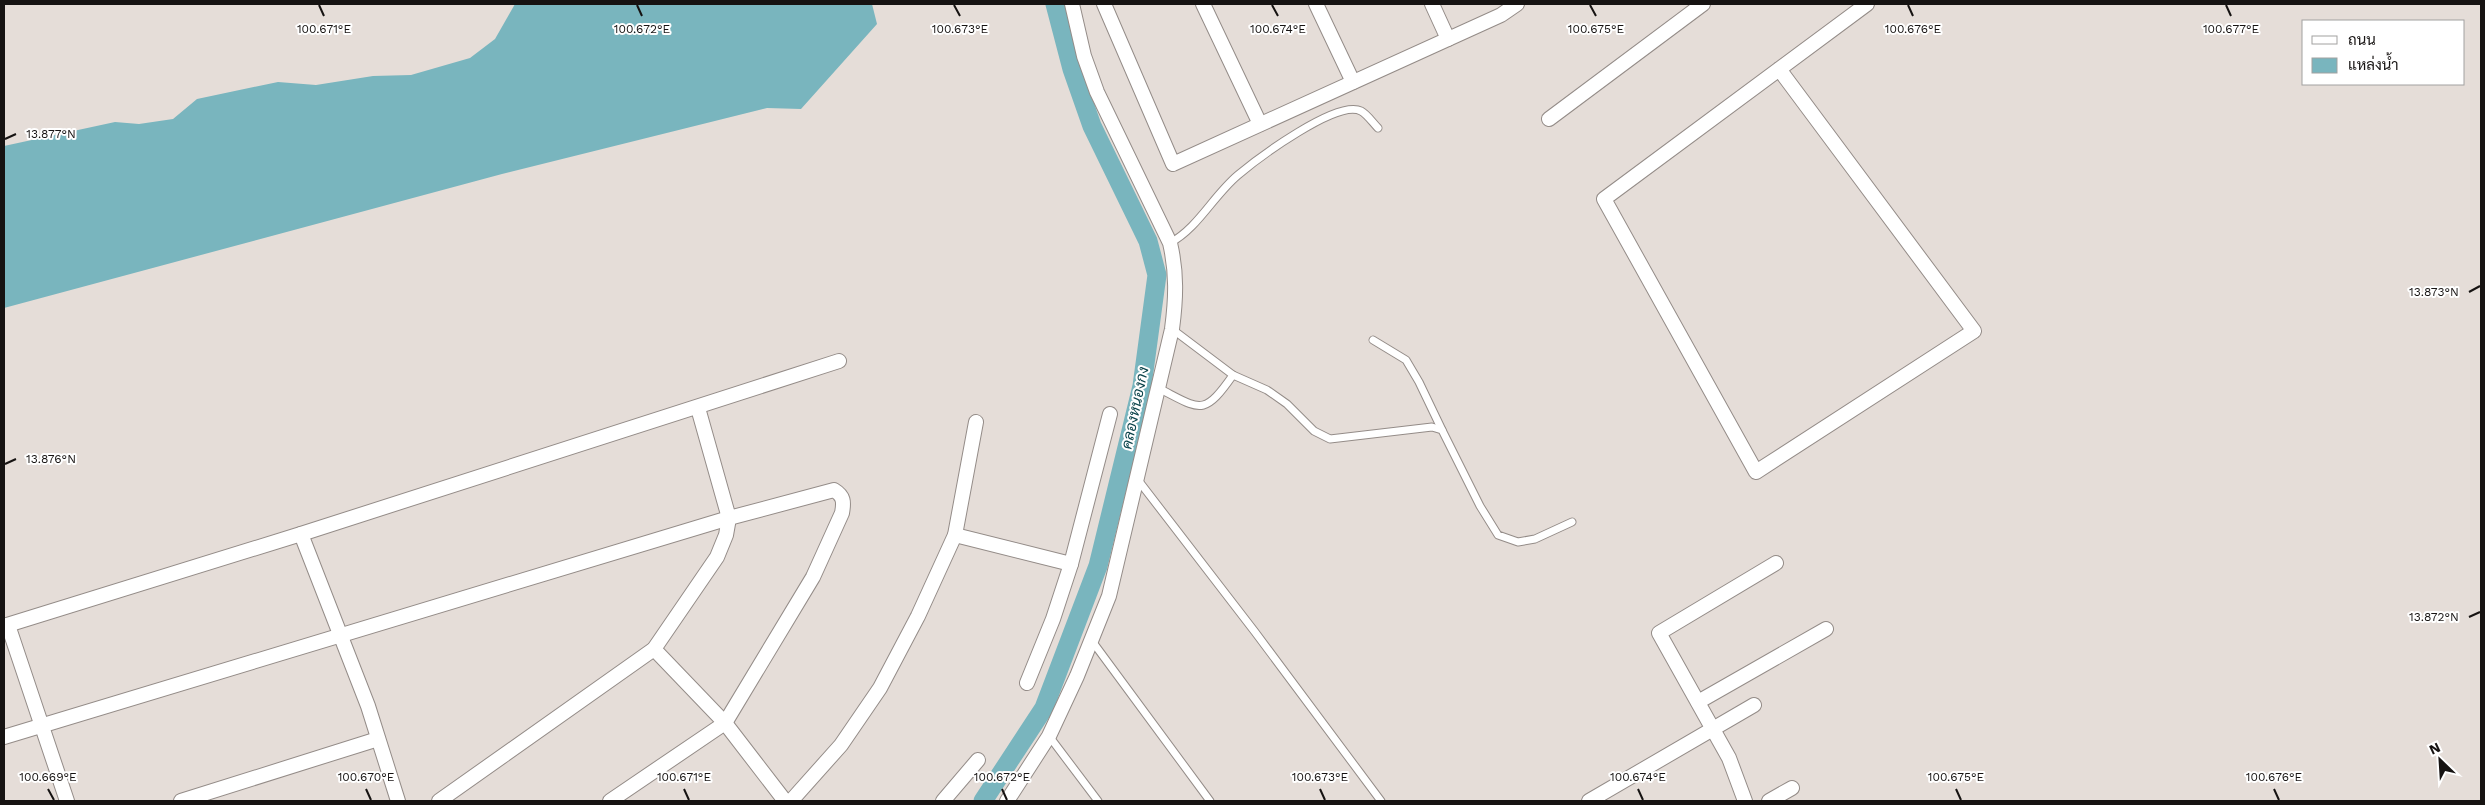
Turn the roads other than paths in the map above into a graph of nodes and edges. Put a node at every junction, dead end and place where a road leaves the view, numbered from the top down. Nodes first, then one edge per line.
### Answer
1 (1072, 4) edge
2 (1104, 4) edge
3 (1203, 4) edge
4 (1316, 4) edge
5 (1432, 4) edge
6 (1517, 4) edge
7 (1703, 4) edge
8 (1867, 4) edge
9 (1448, 39) junction
10 (1778, 69) junction
11 (1353, 82) junction
12 (1549, 119) dead end
13 (1260, 124) junction
14 (1378, 128) dead end
15 (1170, 243) junction
16 (1172, 329) junction
17 (1374, 340) dead end
18 (839, 361) dead end
19 (1233, 375) junction
20 (1158, 388) junction
21 (698, 408) junction
22 (1110, 414) dead end
23 (976, 422) dead end
24 (1442, 430) junction
25 (1138, 480) junction
26 (729, 518) junction
27 (1572, 522) dead end
28 (301, 534) junction
29 (955, 535) junction
30 (1776, 563) dead end
31 (1071, 564) junction
32 (6, 626) edge
33 (1826, 629) dead end
34 (339, 634) junction
35 (1090, 638) junction
36 (654, 649) junction
37 (1027, 683) dead end
38 (1698, 702) junction
39 (1754, 705) dead end
40 (725, 723) junction
41 (40, 726) junction
42 (1713, 729) junction
43 (1049, 736) junction
44 (4, 737) edge
45 (378, 739) junction
46 (978, 760) dead end
47 (1792, 788) dead end
48 (67, 801) edge
49 (181, 801) edge
50 (398, 801) edge
51 (439, 801) edge
52 (610, 801) edge
53 (785, 801) edge
54 (791, 801) edge
55 (943, 801) edge
56 (1007, 801) edge
57 (1098, 801) edge
58 (1210, 801) edge
59 (1381, 801) edge
60 (1589, 801) edge
61 (1745, 801) edge
62 (1769, 801) edge

1 - 15 street
2 - 13 street
3 - 13 street
4 - 11 street
5 - 9 street
6 - 9 street
7 - 12 street
8 - 10 street
9 - 11 street
10 - 10 street
11 - 13 street
14 - 15 lane
15 - 16 street
16 - 19 lane
16 - 20 street
17 - 24 lane
18 - 21 street
19 - 20 lane
19 - 24 lane
20 - 25 street
21 - 26 street
21 - 28 street
22 - 31 street
23 - 29 street
24 - 27 lane
25 - 35 street
25 - 59 lane
26 - 34 street
26 - 36 street
26 - 40 street
28 - 32 street
28 - 34 street
29 - 31 street
29 - 54 street
30 - 38 street
31 - 37 street
32 - 41 street
33 - 38 street
34 - 41 street
34 - 45 street
35 - 43 street
35 - 58 lane
36 - 40 street
36 - 51 street
38 - 42 street
39 - 42 street
40 - 52 street
40 - 53 street
41 - 44 street
41 - 48 street
42 - 60 street
42 - 61 street
43 - 56 street
43 - 57 lane
45 - 49 street
45 - 50 street
46 - 55 street
47 - 62 street

